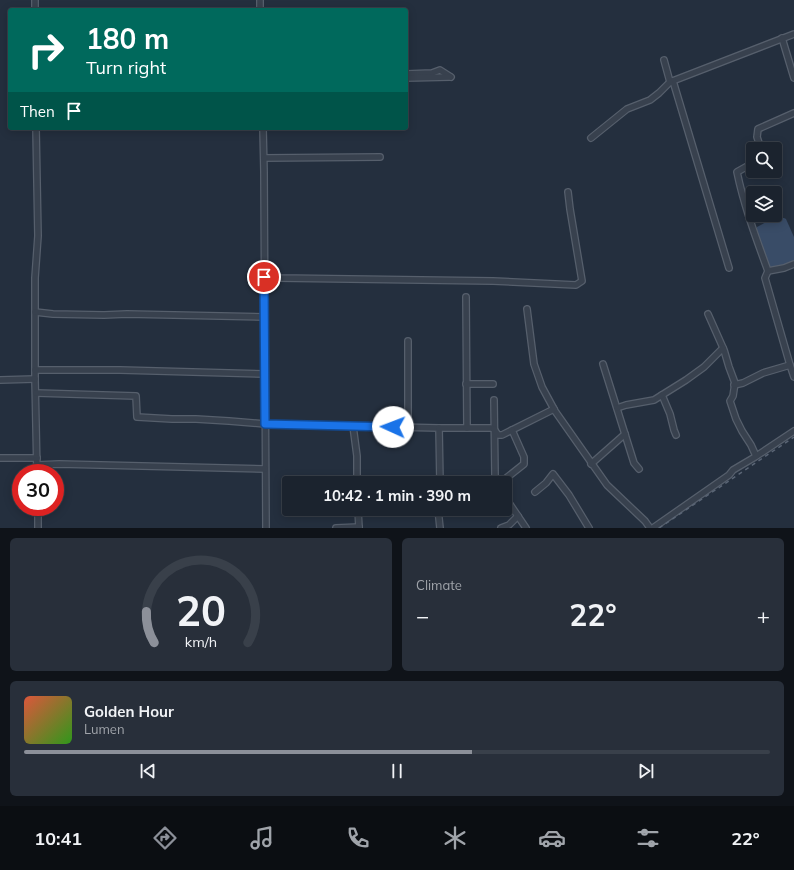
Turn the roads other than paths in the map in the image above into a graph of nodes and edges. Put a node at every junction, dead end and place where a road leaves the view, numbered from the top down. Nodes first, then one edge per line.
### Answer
1 (794, 34) edge
2 (782, 38) junction
3 (664, 60) dead end
4 (408, 74) edge
5 (408, 78) edge
6 (794, 78) edge
7 (671, 82) junction
8 (794, 113) edge
9 (36, 130) edge
10 (263, 130) edge
11 (592, 138) dead end
12 (758, 142) edge
13 (380, 157) dead end
14 (264, 158) junction
15 (746, 167) edge
16 (568, 192) dead end
17 (794, 264) edge
18 (729, 268) dead end
19 (768, 271) junction
20 (264, 277) junction
21 (466, 297) dead end
22 (527, 309) dead end
23 (35, 312) junction
24 (708, 314) dead end
25 (265, 317) junction
26 (408, 341) dead end
27 (723, 348) junction
28 (603, 364) dead end
29 (790, 365) junction
30 (35, 370) junction
31 (265, 374) junction
32 (794, 377) edge
33 (35, 379) junction
34 (0, 380) edge
35 (466, 384) junction
36 (493, 384) dead end
37 (734, 385) junction
38 (36, 393) junction
39 (662, 395) junction
40 (494, 400) dead end
41 (617, 408) junction
42 (554, 409) junction
43 (265, 424) junction
44 (353, 426) junction
45 (408, 428) junction
46 (439, 428) junction
47 (467, 428) junction
48 (494, 429) junction
49 (512, 430) junction
50 (794, 431) edge
51 (625, 434) junction
52 (676, 435) dead end
53 (756, 456) junction
54 (0, 458) edge
55 (37, 458) junction
56 (37, 464) edge
57 (64, 464) edge
58 (591, 464) junction
59 (265, 469) junction
60 (639, 469) dead end
61 (495, 475) dead end
62 (358, 476) edge
63 (440, 476) edge
64 (509, 476) edge
65 (535, 492) dead end
66 (512, 507) edge
67 (38, 516) edge
68 (358, 516) edge
69 (439, 516) edge
70 (518, 516) junction
71 (38, 528) edge
72 (266, 528) edge
73 (336, 528) edge
74 (359, 528) edge
75 (440, 528) edge
76 (501, 528) edge
77 (526, 528) edge
78 (589, 528) edge
79 (651, 528) edge

1 - 2 street
2 - 6 street
2 - 7 street
3 - 7 street
4 - 5 street
7 - 11 street
7 - 18 street
8 - 12 street
9 - 23 street
10 - 14 street
13 - 14 street
14 - 20 street
15 - 19 street
16 - 20 street
17 - 19 street
19 - 29 street
20 - 25 street
21 - 35 street
22 - 42 street
23 - 25 street
23 - 30 street
24 - 27 street
25 - 31 street
26 - 45 street
27 - 37 street
27 - 39 street
28 - 41 street
29 - 32 street
29 - 37 street
30 - 31 street
30 - 33 street
31 - 43 street
33 - 34 street
33 - 38 street
35 - 36 street
35 - 47 street
37 - 53 street
38 - 43 street
38 - 55 street
39 - 41 street
39 - 52 street
40 - 48 street
41 - 51 street
42 - 49 street
42 - 58 street
43 - 44 street
43 - 59 street
44 - 45 street
44 - 62 street
45 - 46 street
46 - 47 street
46 - 63 street
47 - 48 street
48 - 49 street
48 - 61 street
49 - 64 street
50 - 53 street
51 - 58 street
51 - 60 street
53 - 79 street
54 - 55 street
55 - 56 street
57 - 59 street
58 - 79 street
59 - 72 street
65 - 78 street
66 - 70 street
67 - 71 street
68 - 74 street
69 - 75 street
70 - 76 street
70 - 77 street
73 - 74 street

